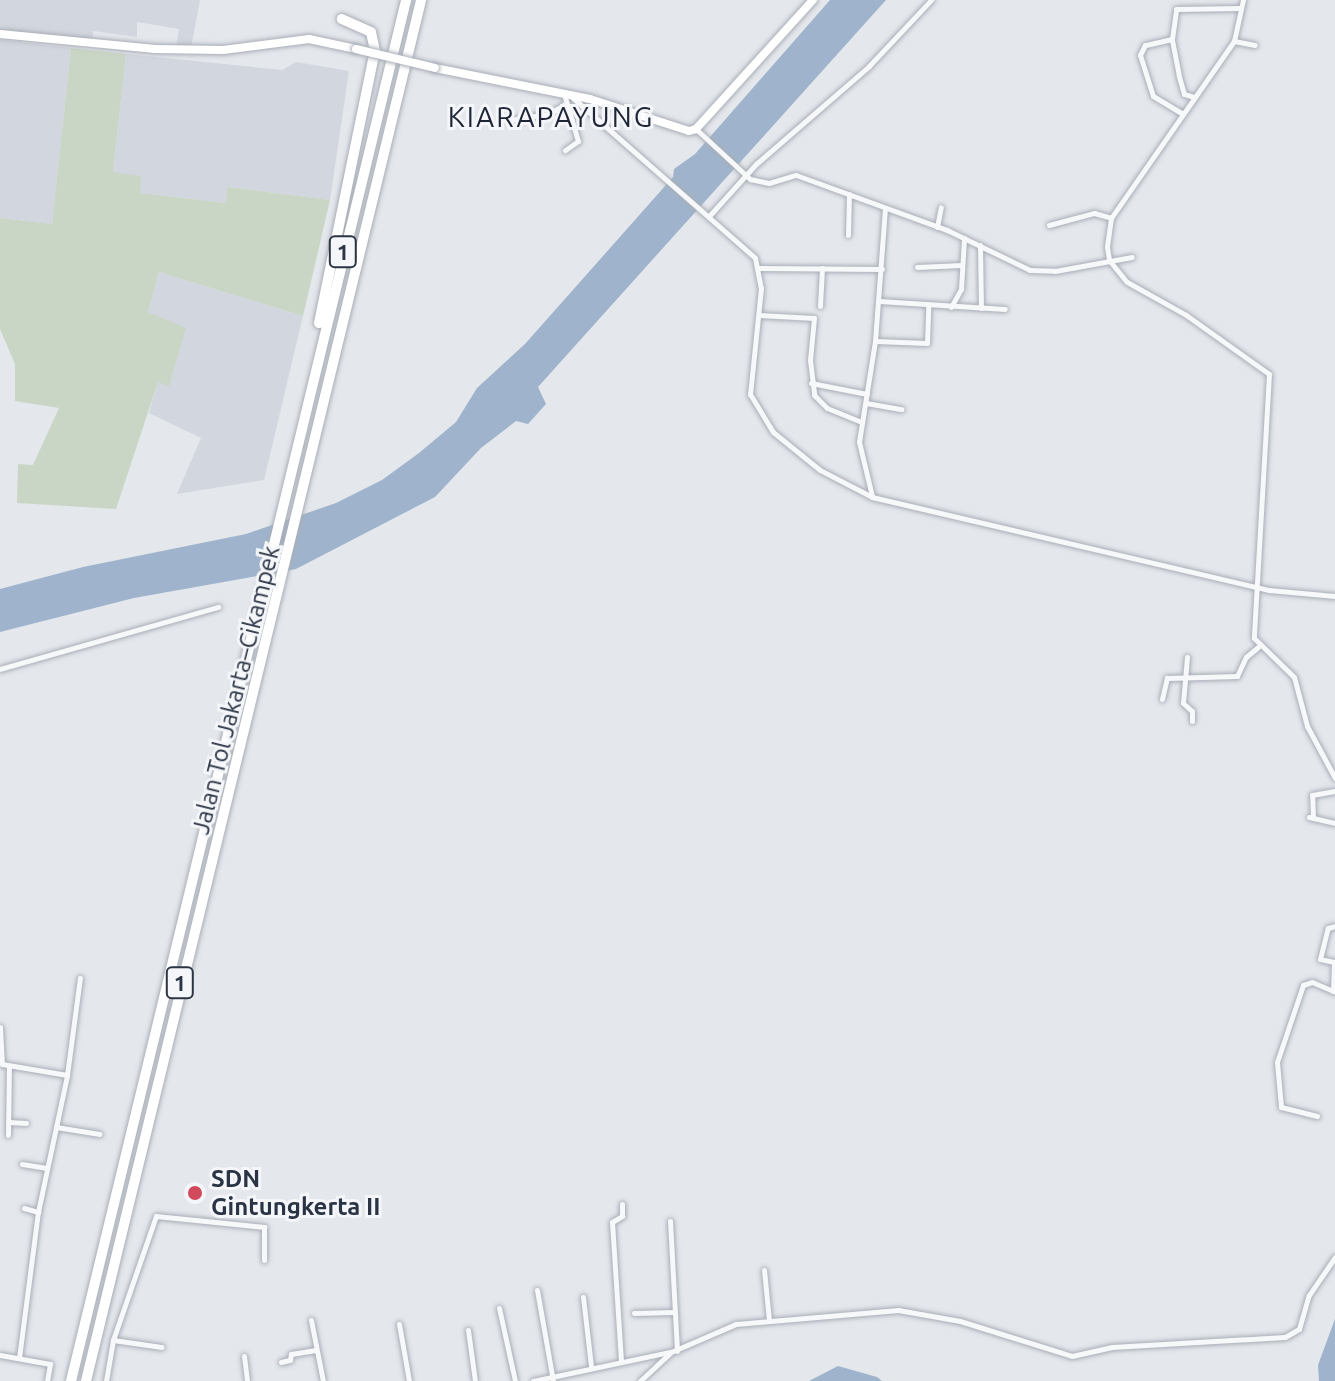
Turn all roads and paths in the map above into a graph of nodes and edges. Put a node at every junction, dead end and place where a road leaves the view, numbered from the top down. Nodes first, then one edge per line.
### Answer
1 (406, 0) edge
2 (421, 0) edge
3 (813, 0) edge
4 (931, 0) edge
5 (1243, 0) edge
6 (1241, 8) junction
7 (342, 19) dead end
8 (0, 34) edge
9 (1172, 39) junction
10 (1234, 41) junction
11 (1255, 45) dead end
12 (567, 94) junction
13 (1194, 97) junction
14 (564, 105) junction
15 (1181, 113) junction
16 (510, 120) dead end
17 (696, 129) junction
18 (565, 150) dead end
19 (746, 176) junction
20 (849, 194) junction
21 (941, 207) dead end
22 (885, 208) junction
23 (710, 215) junction
24 (1111, 218) junction
25 (1049, 225) dead end
26 (937, 227) junction
27 (848, 235) dead end
28 (964, 238) junction
29 (980, 245) junction
30 (1132, 257) dead end
31 (1109, 260) junction
32 (962, 265) junction
33 (917, 267) dead end
34 (759, 268) junction
35 (822, 268) junction
36 (882, 269) junction
37 (879, 301) junction
38 (928, 305) junction
39 (820, 306) dead end
40 (951, 307) junction
41 (981, 308) junction
42 (1005, 309) dead end
43 (759, 315) junction
44 (875, 341) junction
45 (811, 383) junction
46 (867, 394) junction
47 (307, 396) junction
48 (866, 403) junction
49 (901, 409) dead end
50 (862, 422) junction
51 (872, 497) junction
52 (1256, 585) junction
53 (1335, 596) edge
54 (218, 607) dead end
55 (1258, 647) junction
56 (1187, 657) dead end
57 (0, 669) edge
58 (1185, 676) junction
59 (1162, 699) dead end
60 (1192, 721) dead end
61 (1335, 778) edge
62 (1335, 791) edge
63 (1335, 823) edge
64 (1335, 926) edge
65 (80, 978) dead end
66 (1334, 992) edge
67 (0, 1027) edge
68 (9, 1066) junction
69 (67, 1075) junction
70 (1317, 1116) dead end
71 (8, 1122) junction
72 (26, 1123) dead end
73 (56, 1127) junction
74 (99, 1134) dead end
75 (8, 1135) dead end
76 (22, 1164) dead end
77 (47, 1168) junction
78 (622, 1204) dead end
79 (24, 1208) dead end
80 (38, 1212) junction
81 (670, 1221) dead end
82 (1335, 1257) edge
83 (264, 1260) dead end
84 (764, 1270) dead end
85 (537, 1290) dead end
86 (583, 1297) dead end
87 (499, 1308) dead end
88 (674, 1312) junction
89 (634, 1313) dead end
90 (311, 1320) dead end
91 (769, 1320) junction
92 (399, 1324) dead end
93 (468, 1330) dead end
94 (113, 1340) junction
95 (162, 1347) dead end
96 (316, 1350) junction
97 (674, 1352) junction
98 (0, 1355) edge
99 (244, 1356) dead end
100 (19, 1358) junction
101 (621, 1361) junction
102 (281, 1362) dead end
103 (591, 1366) junction
104 (552, 1378) edge
105 (47, 1381) edge
106 (71, 1381) edge
107 (86, 1381) edge
108 (106, 1381) edge
109 (247, 1381) edge
110 (323, 1381) edge
111 (409, 1381) edge
112 (475, 1381) edge
113 (515, 1381) edge
114 (533, 1381) edge
115 (640, 1381) edge

1 - 47 highway, Jalan Tol Jakarta–Cikampek / 1
2 - 107 highway, Jalan Tol Jakarta–Cikampek / 1
3 - 17 street
4 - 19 street
5 - 6 street
6 - 9 street
6 - 10 street
7 - 47 highway
8 - 12 street, bridge
9 - 13 street
9 - 15 street
10 - 11 street
10 - 13 street
12 - 14 street
12 - 17 street
12 - 23 street
13 - 15 street
14 - 16 street
14 - 18 street
15 - 24 street
17 - 19 street
19 - 20 street
19 - 23 street
20 - 22 street
20 - 27 street
21 - 26 street
22 - 26 street
22 - 36 street
23 - 34 street
24 - 25 street
24 - 31 street
26 - 28 street
28 - 29 street
28 - 32 street
29 - 31 street
29 - 41 street
30 - 31 street
31 - 52 street
32 - 33 street
32 - 40 street
34 - 35 street
34 - 43 street
35 - 36 street
35 - 39 street
36 - 37 street
37 - 38 street
37 - 44 street
38 - 40 street
38 - 44 street
40 - 41 street
41 - 42 street
43 - 45 street
43 - 51 street
44 - 46 street
45 - 46 street
45 - 50 street
46 - 48 street
47 - 106 highway, Jalan Tol Jakarta–Cikampek / 1
48 - 49 street
48 - 50 street
50 - 51 street
51 - 52 street
52 - 53 street
52 - 55 street
54 - 57 street
55 - 58 street
55 - 61 street
56 - 58 street
58 - 59 street
58 - 60 street
62 - 63 street
64 - 66 street
65 - 69 street
66 - 70 street
67 - 68 street
68 - 69 street
68 - 71 street
69 - 73 street
71 - 72 street
71 - 75 street
73 - 74 street
73 - 77 street
76 - 77 street
77 - 80 street
78 - 101 street
79 - 80 street
80 - 100 street
81 - 88 street
82 - 91 street
83 - 94 street
84 - 91 street
85 - 104 street
86 - 103 street
87 - 113 street
88 - 89 street
88 - 97 street
90 - 96 street
91 - 97 street
92 - 111 street
93 - 112 street
94 - 95 street
94 - 108 street
96 - 102 street
96 - 110 street
97 - 101 street
97 - 115 street
98 - 100 street
99 - 109 street
100 - 105 street
101 - 103 street
103 - 104 street
104 - 114 street

